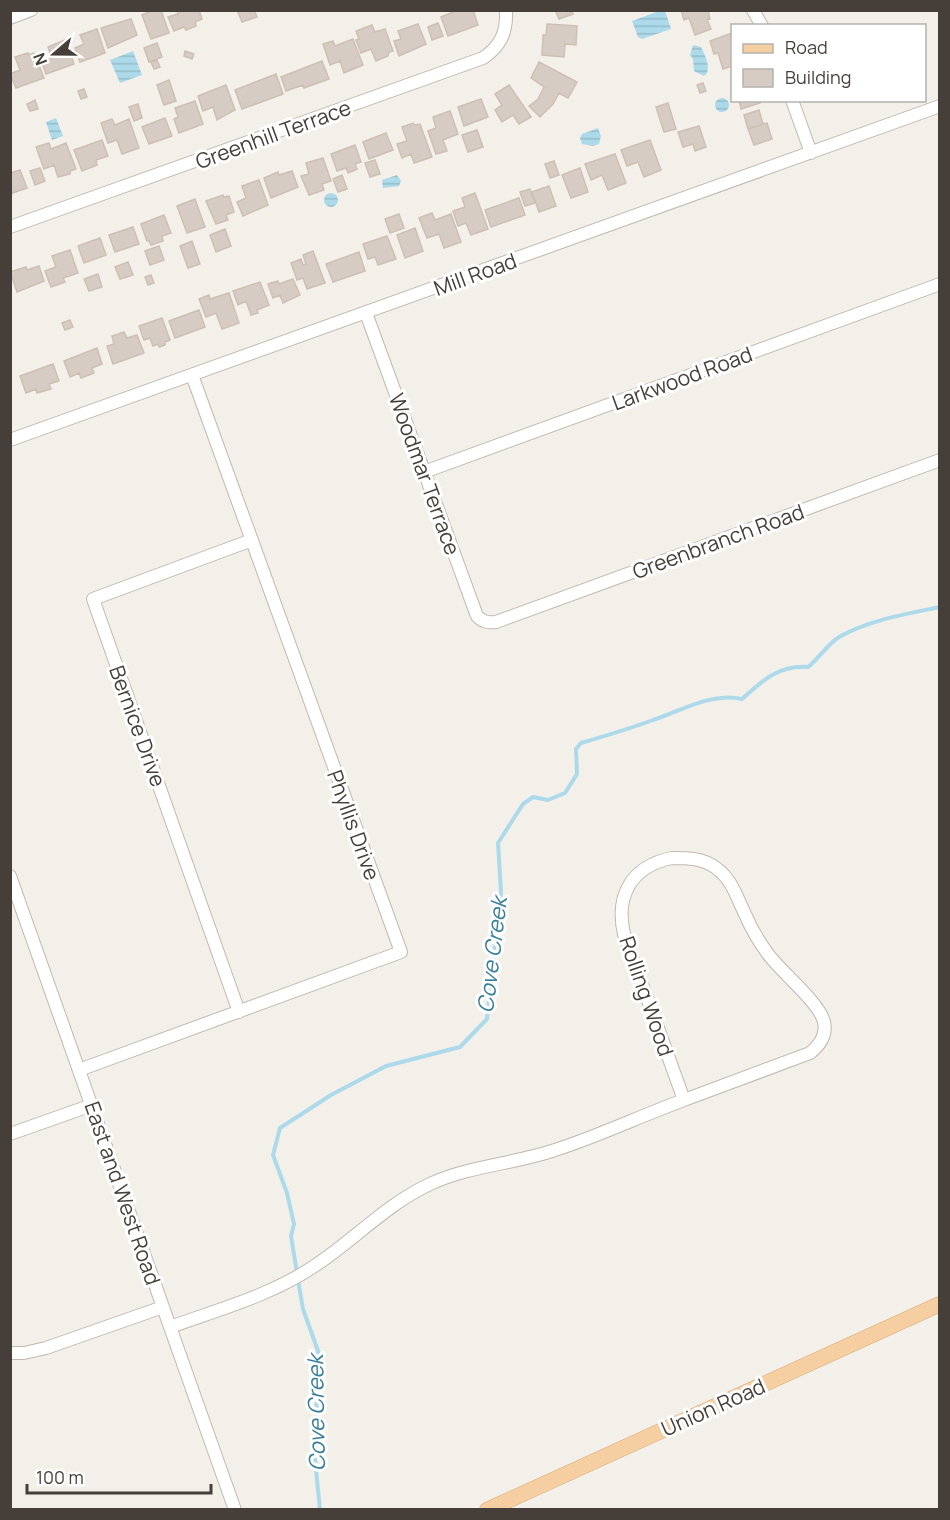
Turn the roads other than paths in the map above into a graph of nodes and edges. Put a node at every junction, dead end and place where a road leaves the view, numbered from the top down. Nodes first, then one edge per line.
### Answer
1 (31, 10) edge
2 (506, 10) edge
3 (753, 10) edge
4 (10, 18) edge
5 (761, 24) edge
6 (793, 102) edge
7 (939, 106) edge
8 (811, 153) junction
9 (10, 228) edge
10 (939, 284) edge
11 (366, 313) junction
12 (192, 375) junction
13 (10, 440) edge
14 (939, 460) edge
15 (424, 472) junction
16 (252, 540) junction
17 (496, 622) joint
18 (10, 876) edge
19 (239, 1011) junction
20 (80, 1070) junction
21 (684, 1100) junction
22 (92, 1105) junction
23 (10, 1134) edge
24 (939, 1304) edge
25 (163, 1307) junction
26 (170, 1327) junction
27 (10, 1353) edge
28 (235, 1509) edge
29 (487, 1509) edge

1 - 4 street
2 - 9 street, Greenhill Terrace
3 - 5 street
6 - 8 street
7 - 8 street, Mill Road
8 - 11 street, Mill Road
10 - 15 street, Larkwood Road
11 - 12 street, Mill Road
11 - 15 street, Woodmar Terrace
12 - 13 street, Mill Road
12 - 16 street, Phyllis Drive
14 - 17 street, Greenbranch Road
15 - 17 street, Woodmar Terrace
16 - 19 street, Bernice Drive
16 - 19 street, Phyllis Drive
18 - 20 street, East and West Road
19 - 20 street, Phyllis Drive
20 - 22 street, East and West Road
21 - 21 street, Rolling Wood
21 - 26 street, Rolling Wood
22 - 23 street
22 - 25 street, East and West Road
24 - 29 main road, Union Road
25 - 26 street, East and West Road
25 - 27 street
26 - 28 street, East and West Road

